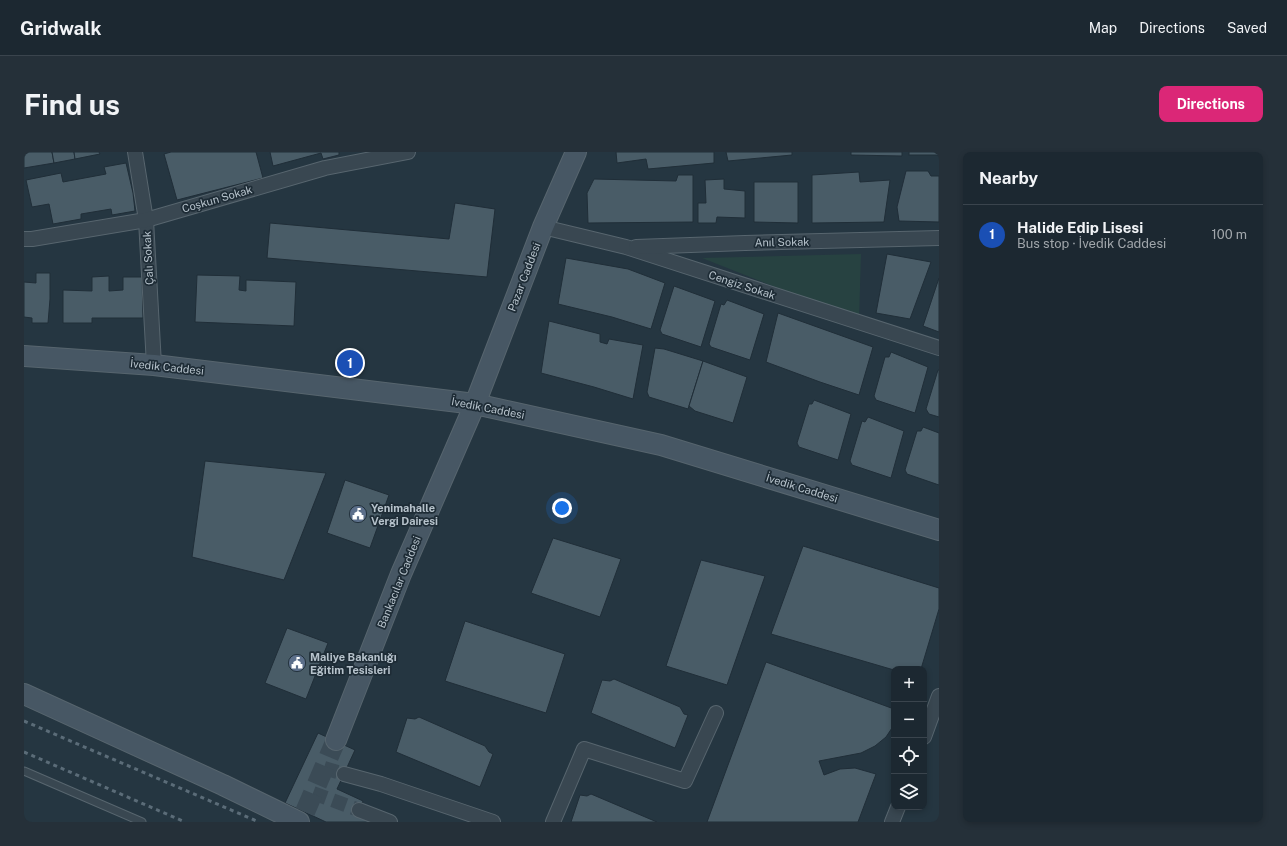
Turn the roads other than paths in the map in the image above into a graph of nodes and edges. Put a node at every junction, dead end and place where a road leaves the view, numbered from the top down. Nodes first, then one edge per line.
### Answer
1 (135, 152) edge
2 (408, 152) edge
3 (576, 152) edge
4 (146, 220) junction
5 (544, 227) junction
6 (939, 238) edge
7 (24, 239) edge
8 (626, 247) junction
9 (939, 348) edge
10 (24, 356) edge
11 (154, 365) junction
12 (475, 404) junction
13 (939, 530) edge
14 (24, 694) edge
15 (939, 696) edge
16 (716, 713) dead end
17 (927, 729) edge
18 (336, 740) tunnel mouth
19 (24, 770) edge
20 (344, 774) tunnel mouth
21 (359, 810) tunnel mouth
22 (897, 810) edge
23 (301, 819) edge
24 (142, 822) edge
25 (390, 822) edge
26 (493, 822) edge
27 (554, 822) edge
28 (892, 822) edge

1 - 4 street, Çalı Sokak
2 - 4 street, Coşkun Sokak
3 - 5 main road, Pazar Caddesi
4 - 7 street, Coşkun Sokak
4 - 11 street, Çalı Sokak
5 - 8 street, Cengiz Sokak
5 - 12 main road, Pazar Caddesi
6 - 8 street, Anıl Sokak
8 - 9 street, Cengiz Sokak
10 - 11 main road, İvedik Caddesi
11 - 12 main road, İvedik Caddesi
12 - 13 main road, İvedik Caddesi
12 - 18 main road, Bankacılar Caddesi
14 - 23 main road
15 - 17 street
16 - 27 street
19 - 24 lane
20 - 26 street
21 - 25 street
22 - 28 street

